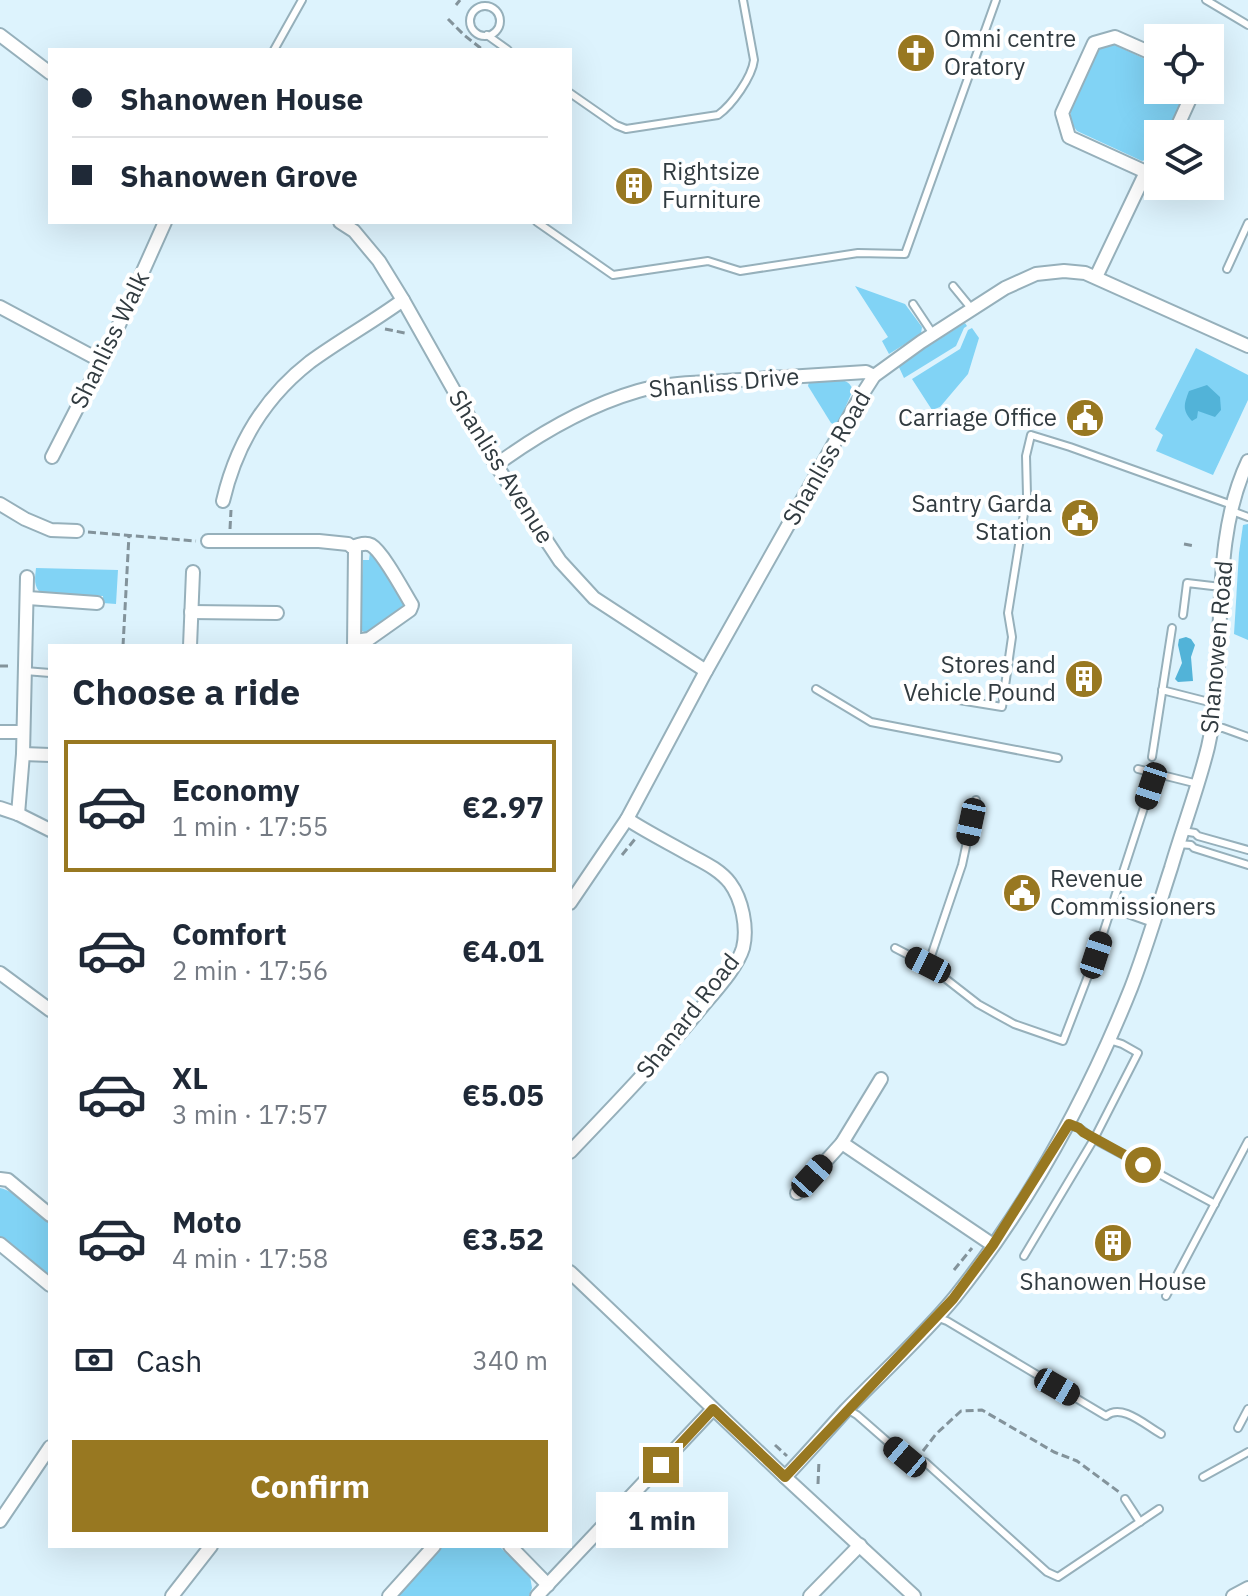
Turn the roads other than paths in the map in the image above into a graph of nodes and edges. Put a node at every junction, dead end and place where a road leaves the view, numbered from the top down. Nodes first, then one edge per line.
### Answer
1 (302, 0) edge
2 (500, 0) edge
3 (743, 0) edge
4 (996, 0) edge
5 (1206, 0) edge
6 (494, 9) junction
7 (1248, 25) edge
8 (0, 35) edge
9 (487, 35) junction
10 (275, 48) edge
11 (505, 48) edge
12 (1144, 50) edge
13 (48, 71) edge
14 (572, 94) edge
15 (1144, 171) edge
16 (1144, 176) edge
17 (1248, 223) edge
18 (164, 224) edge
19 (343, 224) edge
20 (540, 224) edge
21 (1227, 269) dead end
22 (1096, 277) junction
23 (953, 286) dead end
24 (403, 300) junction
25 (913, 304) dead end
26 (0, 307) edge
27 (972, 309) junction
28 (933, 334) junction
29 (1248, 346) edge
30 (101, 361) junction
31 (874, 376) junction
32 (52, 457) dead end
33 (1248, 461) edge
34 (496, 465) junction
35 (1245, 475) edge
36 (223, 501) road end
37 (0, 504) edge
38 (1232, 508) junction
39 (1248, 517) edge
40 (77, 531) road end
41 (208, 541) road end
42 (352, 547) junction
43 (193, 572) dead end
44 (27, 577) dead end
45 (1221, 587) junction
46 (28, 598) junction
47 (97, 603) dead end
48 (191, 612) junction
49 (277, 613) dead end
50 (1183, 615) dead end
51 (1172, 628) dead end
52 (354, 643) edge
53 (190, 644) edge
54 (25, 671) junction
55 (706, 671) junction
56 (48, 673) edge
57 (816, 689) dead end
58 (1162, 690) junction
59 (953, 699) dead end
60 (1214, 703) junction
61 (1212, 728) junction
62 (0, 732) edge
63 (23, 732) junction
64 (1248, 737) edge
65 (23, 754) junction
66 (48, 755) edge
67 (1152, 757) dead end
68 (1058, 758) dead end
69 (1138, 769) dead end
70 (1198, 784) junction
71 (1151, 786) dead end
72 (976, 800) dead end
73 (0, 808) edge
74 (18, 814) junction
75 (627, 819) junction
76 (48, 829) edge
77 (1180, 837) junction
78 (1248, 850) edge
79 (1248, 865) edge
80 (572, 900) edge
81 (1111, 908) junction
82 (1153, 923) junction
83 (895, 948) dead end
84 (928, 965) junction
85 (0, 973) edge
86 (48, 1009) edge
87 (1108, 1040) junction
88 (881, 1079) dead end
89 (1069, 1124) junction
90 (1094, 1139) junction
91 (1248, 1141) edge
92 (842, 1143) junction
93 (572, 1150) edge
94 (0, 1179) edge
95 (797, 1193) dead end
96 (1215, 1204) junction
97 (48, 1213) edge
98 (0, 1244) edge
99 (993, 1245) junction
100 (1024, 1256) dead end
101 (572, 1274) edge
102 (48, 1283) edge
103 (1166, 1296) dead end
104 (936, 1317) junction
105 (713, 1409) junction
106 (847, 1409) junction
107 (1248, 1409) edge
108 (1238, 1428) dead end
109 (1161, 1434) dead end
110 (48, 1449) edge
111 (1248, 1452) edge
112 (785, 1477) junction
113 (1203, 1477) dead end
114 (1125, 1499) road end
115 (1159, 1509) dead end
116 (0, 1521) edge
117 (1140, 1522) junction
118 (860, 1545) junction
119 (209, 1548) edge
120 (432, 1548) edge
121 (512, 1548) edge
122 (548, 1585) junction
123 (1248, 1588) edge
124 (172, 1596) edge
125 (389, 1596) edge
126 (537, 1596) edge
127 (810, 1596) edge
128 (914, 1596) edge
129 (1233, 1596) edge

1 - 10 lane
2 - 6 lane
3 - 14 lane
4 - 20 lane
5 - 7 lane
6 - 9 lane
6 - 9 lane
8 - 13 street
9 - 11 lane
12 - 15 street
16 - 22 street
17 - 21 lane
18 - 30 street, Shanliss Walk
19 - 24 street, Shanliss Avenue
22 - 27 street, Shanliss Road
22 - 29 street, Shanliss Road
23 - 27 lane
24 - 34 street, Shanliss Avenue
24 - 36 street
25 - 28 lane
26 - 30 street
27 - 28 street, Shanliss Road
28 - 31 street, Shanliss Road
30 - 32 street, Shanliss Walk
31 - 34 street, Shanliss Drive
31 - 55 street, Shanliss Road
33 - 35 street, Shanowen Road
34 - 55 street, Shanliss Avenue
35 - 38 street, Shanowen Road
37 - 40 street
38 - 39 lane
38 - 45 street, Shanowen Road
38 - 59 lane
41 - 42 street
42 - 52 street
42 - 52 street
43 - 48 street
44 - 46 street
45 - 50 lane
45 - 60 street, Shanowen Road
46 - 47 street
46 - 54 street
48 - 49 street
48 - 53 street
51 - 58 lane
54 - 56 lane
54 - 63 street
55 - 75 street, Shanliss Road
57 - 68 lane
58 - 60 lane
58 - 67 lane
60 - 61 street, Shanowen Road
61 - 64 lane
61 - 70 street, Shanowen Road
62 - 63 street
63 - 65 street
65 - 66 street
65 - 74 street
69 - 70 lane
70 - 77 street, Shanowen Road
71 - 81 lane
72 - 84 lane
73 - 74 street
74 - 76 street
75 - 80 street, Shanliss Road
75 - 93 street, Shanard Road
77 - 78 lane
77 - 79 lane
77 - 82 street, Shanowen Road
81 - 82 lane
81 - 84 lane
82 - 87 street, Shanowen Road
83 - 84 lane
85 - 86 street
87 - 89 street, Shanowen Road
87 - 90 lane
88 - 92 street
89 - 90 lane
89 - 99 street, Shanowen Road
90 - 96 lane
90 - 100 lane
91 - 96 lane
92 - 95 street
92 - 99 street
94 - 97 street
96 - 103 lane
98 - 102 street
99 - 104 street, Shanowen Road
101 - 105 street
104 - 106 street, Shanowen Road
104 - 109 lane
105 - 112 street
105 - 122 street
106 - 112 street, Shanowen Road
106 - 117 lane
107 - 108 lane
110 - 116 street
111 - 113 lane
112 - 118 street
114 - 117 lane
115 - 117 lane
118 - 127 street
118 - 128 street
119 - 124 street
120 - 125 street
121 - 122 street
122 - 126 street
123 - 129 street

